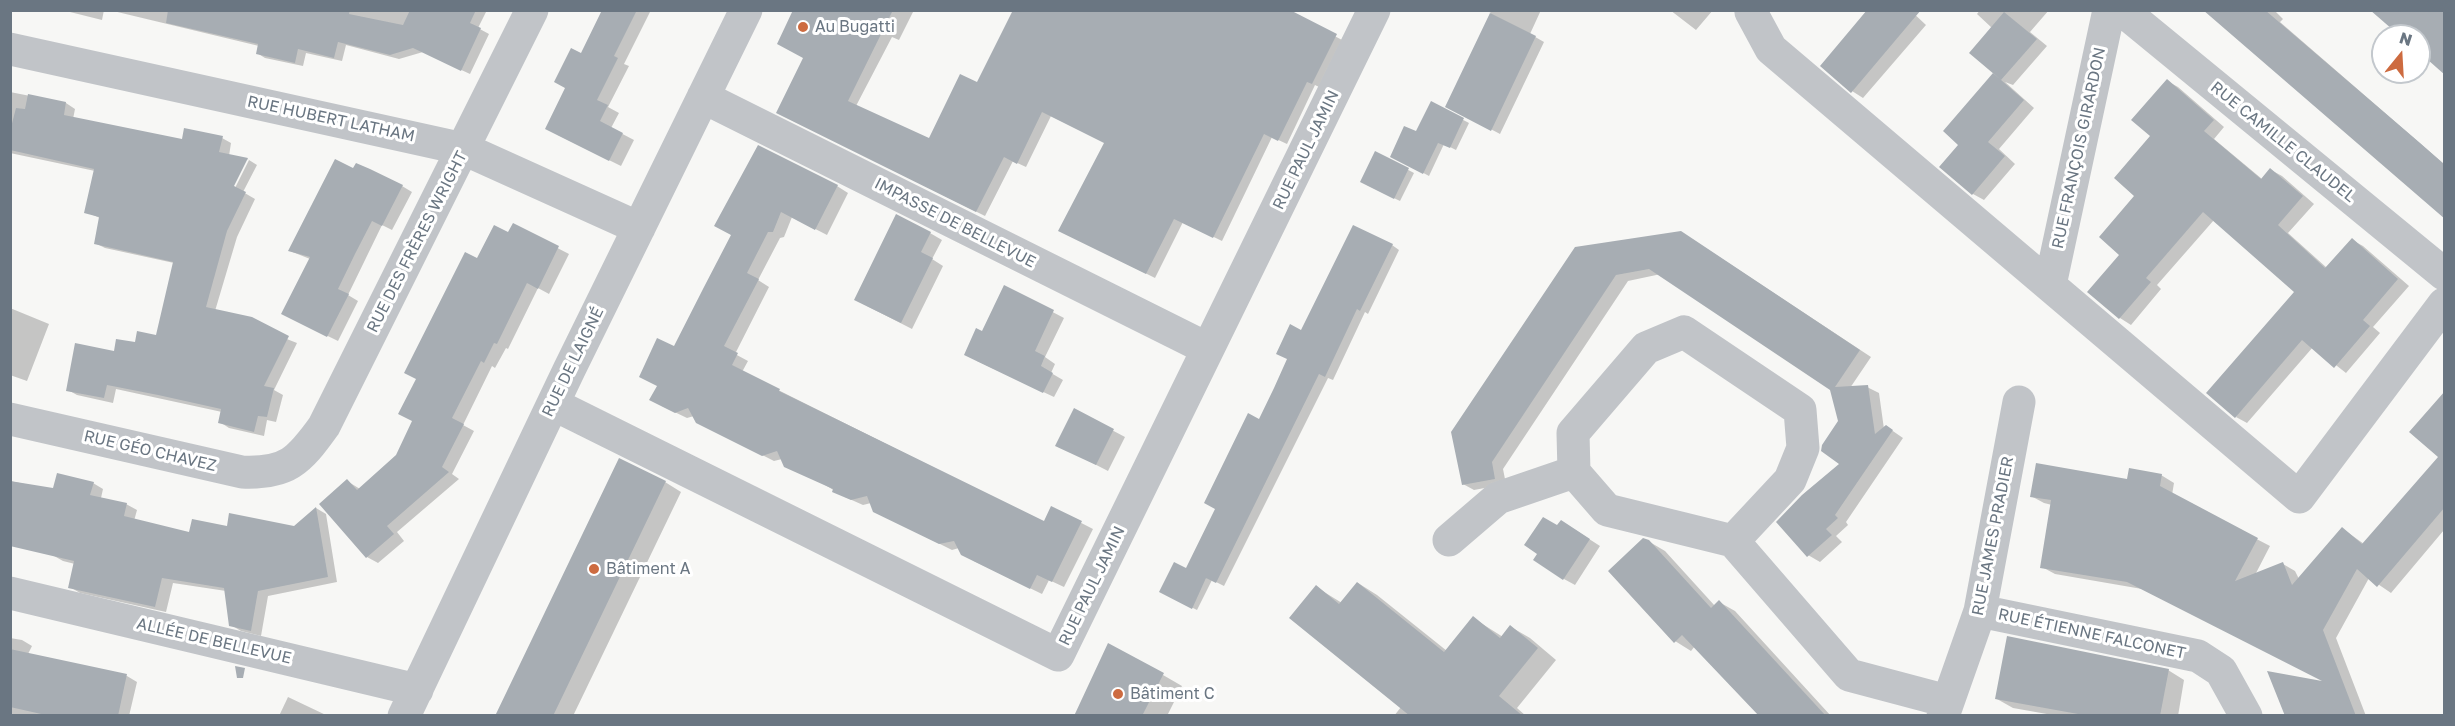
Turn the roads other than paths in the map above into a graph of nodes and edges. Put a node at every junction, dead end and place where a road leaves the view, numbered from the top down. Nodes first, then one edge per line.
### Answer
1 (532, 10) edge
2 (746, 10) edge
3 (1374, 10) edge
4 (2109, 10) edge
5 (2121, 10) edge
6 (1752, 11) edge
7 (10, 49) edge
8 (703, 97) junction
9 (464, 149) junction
10 (639, 228) junction
11 (2445, 274) edge
12 (2050, 285) junction
13 (2445, 304) edge
14 (1208, 349) junction
15 (2019, 402) dead end
16 (553, 404) junction
17 (10, 419) edge
18 (289, 466) joint
19 (1574, 472) junction
20 (1449, 540) dead end
21 (1732, 541) junction
22 (10, 593) edge
23 (1980, 611) junction
24 (410, 703) edge
25 (1945, 708) edge
26 (2246, 716) edge

1 - 9 street, RUE DES FRÈRES WRIGHT
2 - 8 street, RUE DE LAIGNÉ
3 - 14 street, RUE PAUL JAMIN
4 - 12 street, RUE FRANÇOIS GIRARDON
5 - 11 street, RUE CAMILLE CLAUDEL
6 - 12 street
7 - 9 street, RUE HUBERT LATHAM
8 - 10 street, RUE DE LAIGNÉ
8 - 14 street, IMPASSE DE BELLEVUE
9 - 10 street, RUE HUBERT LATHAM
9 - 18 street, RUE DES FRÈRES WRIGHT
10 - 16 street, RUE DE LAIGNÉ
12 - 13 street
14 - 16 street, RUE PAUL JAMIN
15 - 23 street, RUE JAMES PRADIER
16 - 24 street, RUE DE LAIGNÉ
17 - 18 street, RUE GÉO CHAVEZ
19 - 20 street
19 - 21 street
19 - 21 street
21 - 25 street, RUE JAMES PRADIER
22 - 24 street, ALLÉE DE BELLEVUE
23 - 25 street, RUE JAMES PRADIER
23 - 26 street, RUE ÉTIENNE FALCONET

